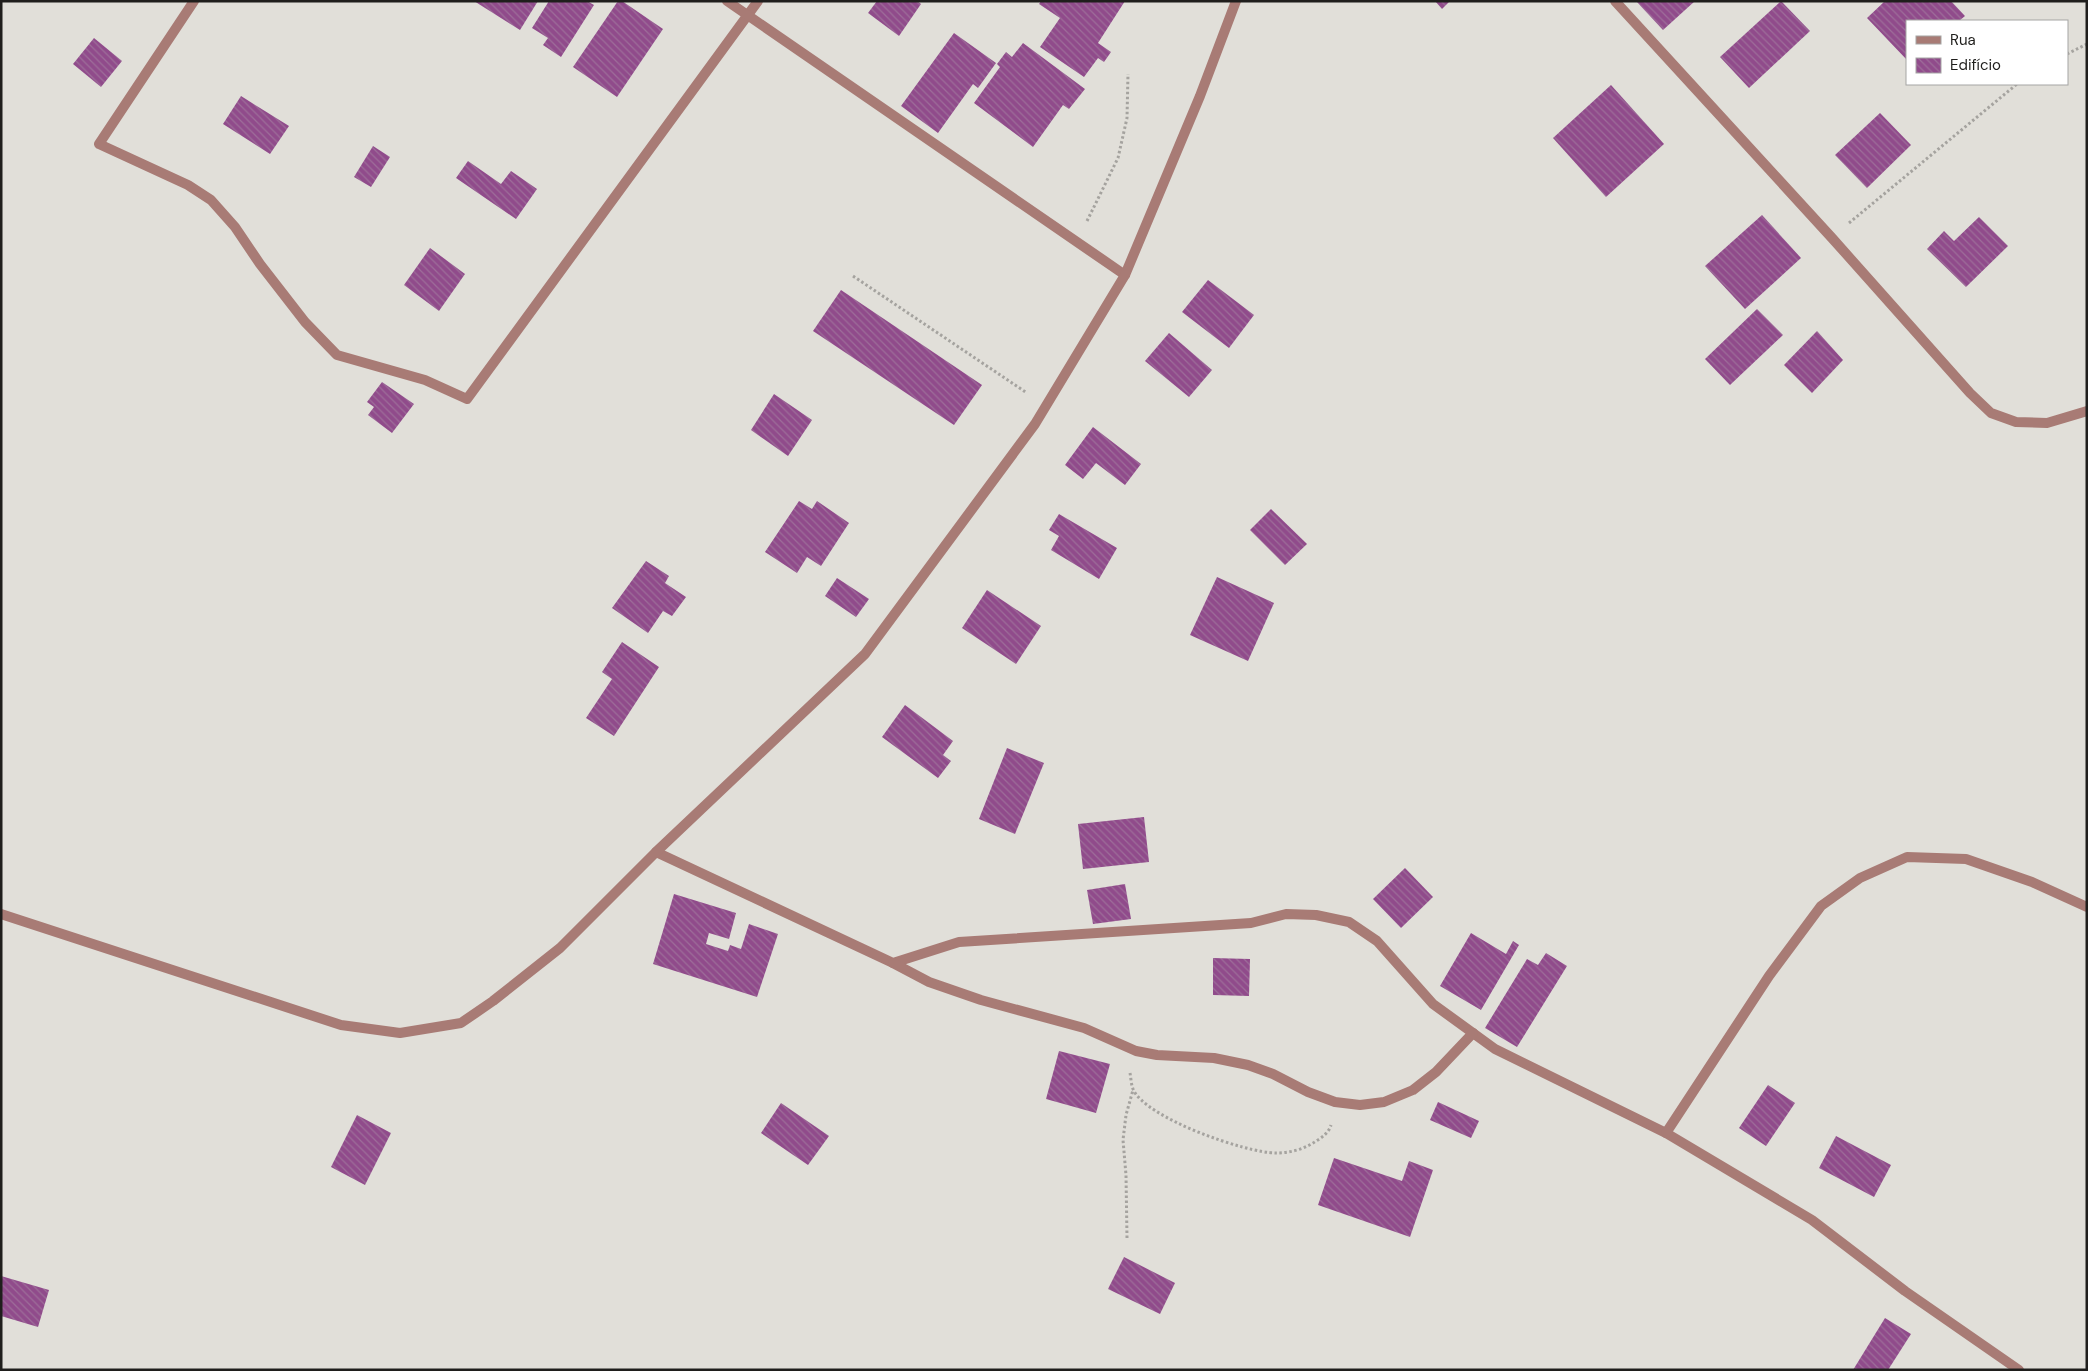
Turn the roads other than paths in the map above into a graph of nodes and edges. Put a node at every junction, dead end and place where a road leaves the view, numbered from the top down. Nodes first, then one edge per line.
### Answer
1 (194, 1) edge
2 (727, 1) edge
3 (758, 1) edge
4 (1236, 1) edge
5 (1615, 1) edge
6 (748, 15) junction
7 (1125, 275) junction
8 (2087, 411) edge
9 (656, 852) junction
10 (2087, 907) edge
11 (1, 914) edge
12 (893, 963) junction
13 (1473, 1033) junction
14 (1666, 1132) junction
15 (2019, 1370) edge

1 - 6 street
2 - 6 street
3 - 6 street
4 - 7 street
5 - 8 street
6 - 7 street
7 - 9 street
9 - 11 street
9 - 12 street
10 - 14 street
12 - 13 street
12 - 13 street
13 - 14 street
14 - 15 street

